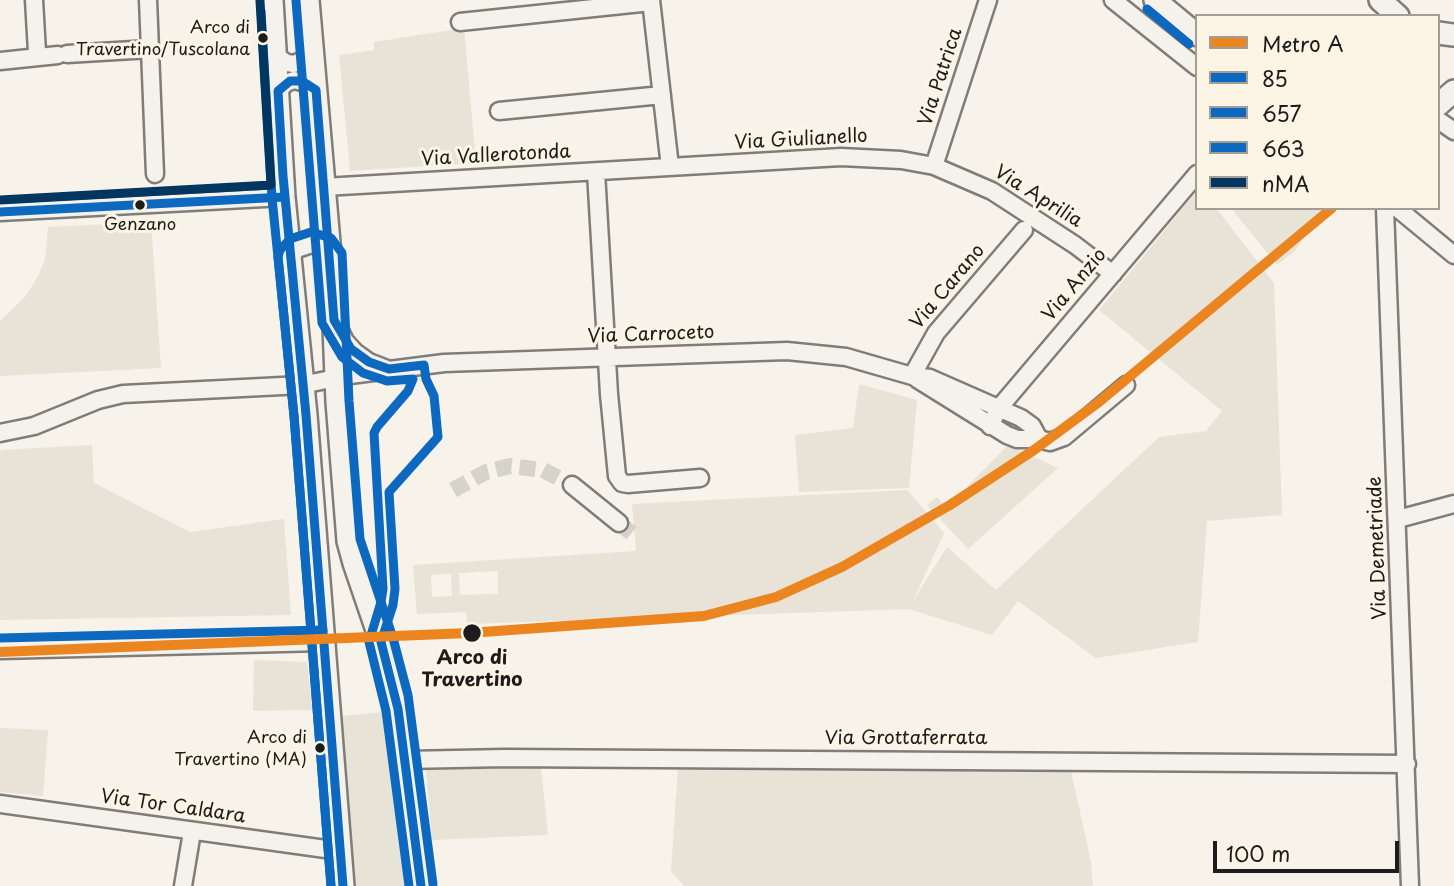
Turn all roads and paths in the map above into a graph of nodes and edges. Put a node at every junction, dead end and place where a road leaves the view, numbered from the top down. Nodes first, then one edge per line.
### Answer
1 (33, 0) edge
2 (148, 0) edge
3 (272, 0) edge
4 (308, 0) edge
5 (988, 0) edge
6 (1113, 0) edge
7 (1154, 0) edge
8 (1380, 0) edge
9 (651, 1) edge
10 (1396, 14) edge
11 (1137, 18) junction
12 (460, 22) dead end
13 (1195, 33) edge
14 (150, 49) junction
15 (37, 52) dead end
16 (312, 52) junction
17 (276, 56) junction
18 (0, 61) edge
19 (1195, 65) edge
20 (316, 90) junction
21 (278, 91) junction
22 (662, 95) junction
23 (499, 111) dead end
24 (934, 166) junction
25 (670, 167) junction
26 (596, 172) junction
27 (155, 174) dead end
28 (1195, 176) edge
29 (324, 187) junction
30 (284, 197) junction
31 (1385, 210) edge
32 (1398, 210) edge
33 (0, 212) edge
34 (1024, 230) dead end
35 (330, 255) junction
36 (1454, 255) edge
37 (290, 257) junction
38 (1113, 274) junction
39 (334, 320) junction
40 (607, 358) junction
41 (389, 369) junction
42 (912, 376) junction
43 (336, 377) junction
44 (1126, 385) dead end
45 (302, 386) junction
46 (999, 408) junction
47 (990, 426) junction
48 (0, 433) edge
49 (1039, 439) junction
50 (700, 478) dead end
51 (572, 485) tunnel mouth
52 (1454, 504) edge
53 (1398, 519) junction
54 (619, 523) tunnel mouth
55 (323, 642) junction
56 (0, 650) edge
57 (406, 760) junction
58 (1407, 764) junction
59 (0, 804) edge
60 (192, 832) junction
61 (340, 851) junction
62 (183, 886) edge
63 (342, 886) edge
64 (421, 886) edge
65 (1410, 886) edge

1 - 15 street
2 - 14 street
3 - 17 main road
4 - 16 main road
5 - 24 street, Via Patrica
6 - 11 street
7 - 11 street
7 - 13 main road
8 - 10 main road
9 - 12 street
9 - 22 street
11 - 19 street
14 - 18 street
14 - 27 street
16 - 17 street
16 - 20 main road
17 - 21 main road
20 - 21 street
20 - 29 main road
21 - 30 main road
22 - 23 street
22 - 25 street
24 - 25 street, Via Giulianello
24 - 38 street, Via Aprilia
25 - 26 street, Via Vallerotonda
26 - 29 street, Via Vallerotonda
26 - 40 street
28 - 38 street, Via Anzio
29 - 35 main road
30 - 33 street
30 - 37 main road
31 - 53 street, Via Demetriade
32 - 36 street
34 - 42 street, Via Carano
35 - 37 street
35 - 39 main road
37 - 45 main road
38 - 46 street, Via Anzio
39 - 41 street
39 - 43 main road
40 - 41 street, Via Carroceto
40 - 42 street, Via Carroceto
40 - 50 street
41 - 43 street, Via Carroceto
42 - 46 street, Via Carroceto
42 - 47 street, Via Carroceto
43 - 45 street, Via Carroceto
43 - 57 main road
44 - 49 street
45 - 48 street, Via Carroceto
45 - 55 main road
46 - 47 street, Via Anzio
46 - 49 street, Via Carroceto
47 - 49 street, Via Carroceto
51 - 54 street
52 - 53 street
53 - 58 street, Via Demetriade
55 - 56 street
55 - 61 main road
57 - 58 street, Via Grottaferrata
57 - 64 main road
58 - 65 street, Via Demetriade
59 - 60 street, Via Tor Caldara
60 - 61 street, Via Tor Caldara
60 - 62 street
61 - 63 main road

